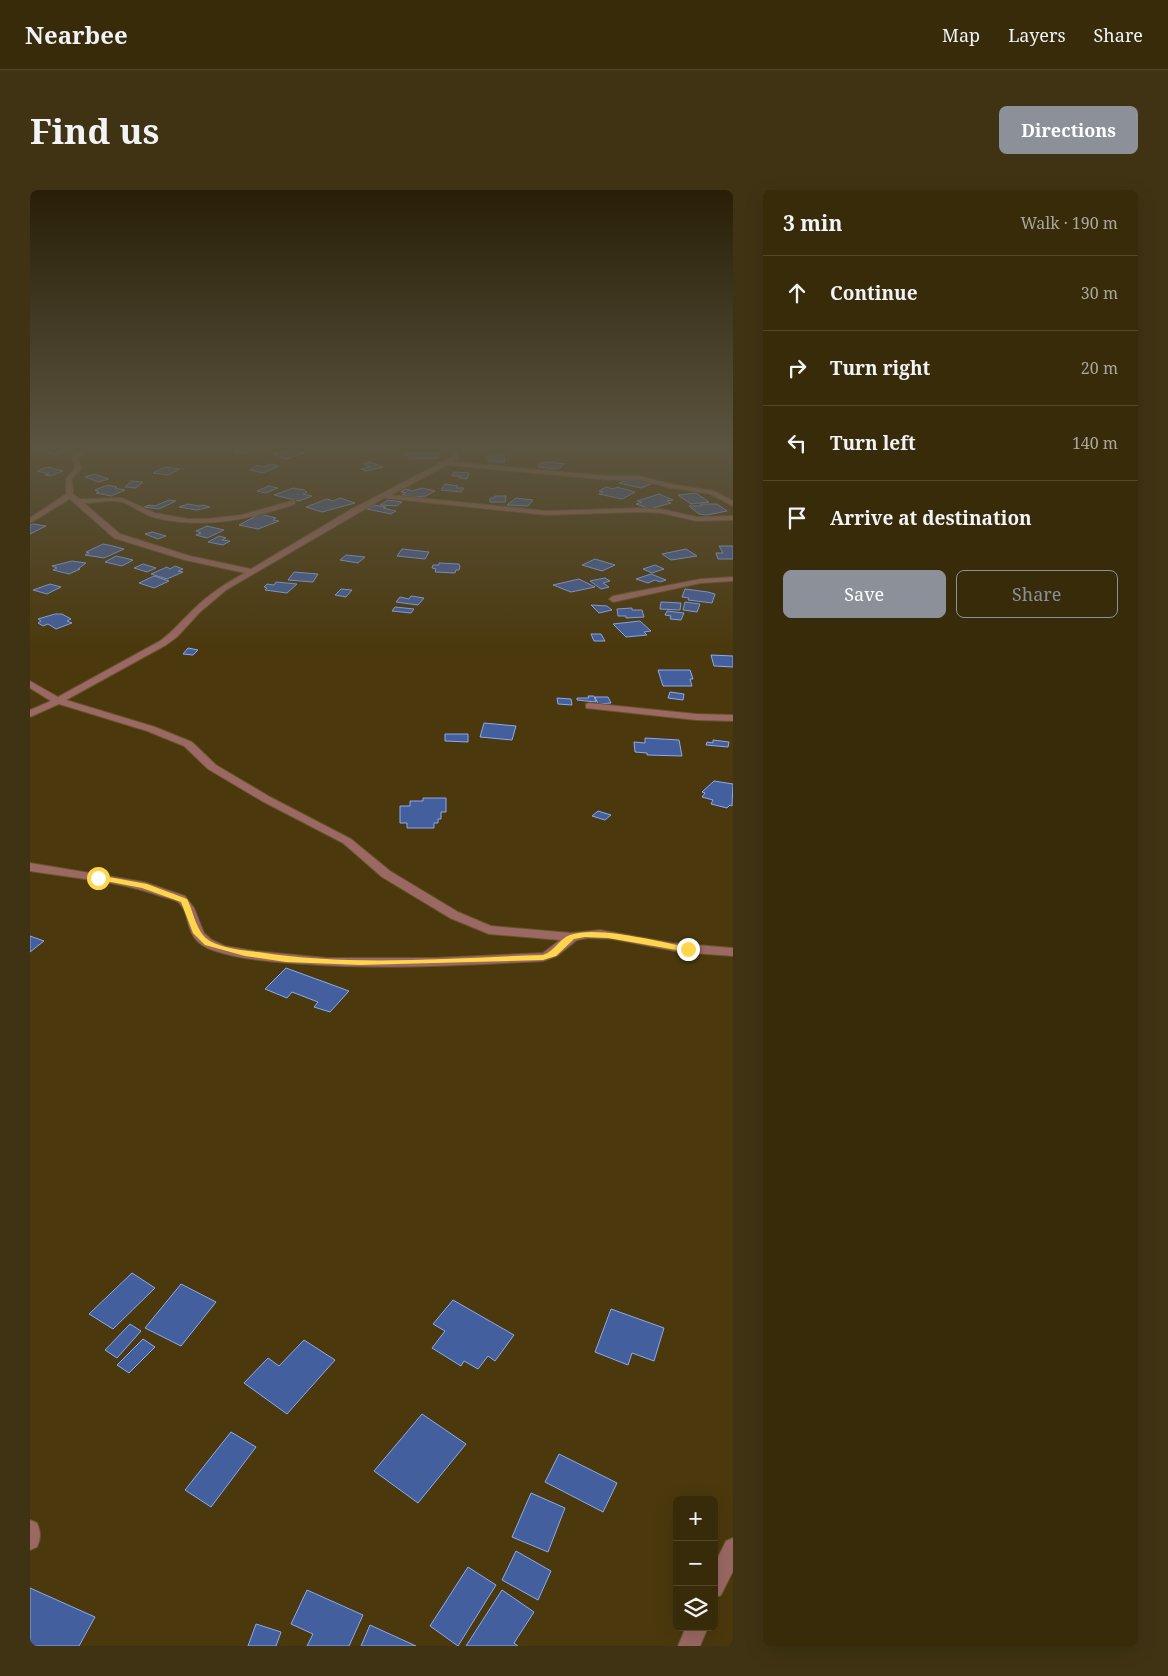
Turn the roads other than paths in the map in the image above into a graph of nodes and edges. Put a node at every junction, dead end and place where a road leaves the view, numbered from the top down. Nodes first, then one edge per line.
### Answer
1 (44, 513) edge
2 (90, 513) edge
3 (149, 513) edge
4 (257, 513) edge
5 (355, 513) edge
6 (546, 513) edge
7 (587, 513) edge
8 (670, 513) edge
9 (733, 518) edge
10 (30, 521) edge
11 (252, 572) junction
12 (733, 579) edge
13 (613, 599) dead end
14 (30, 684) edge
15 (58, 701) junction
16 (590, 706) dead end
17 (30, 714) edge
18 (733, 718) edge
19 (30, 867) edge
20 (571, 937) junction
21 (733, 952) edge
22 (30, 1530) edge
23 (30, 1540) edge
24 (733, 1548) edge
25 (715, 1586) edge
26 (695, 1631) edge
27 (689, 1646) edge

1 - 10 street
2 - 11 street
3 - 4 street
5 - 11 street
6 - 7 street
8 - 9 street
11 - 15 street
12 - 13 street
14 - 15 street
15 - 17 street
15 - 20 street
16 - 18 street
19 - 20 street
20 - 21 street
22 - 23 street
24 - 25 street
26 - 27 street

